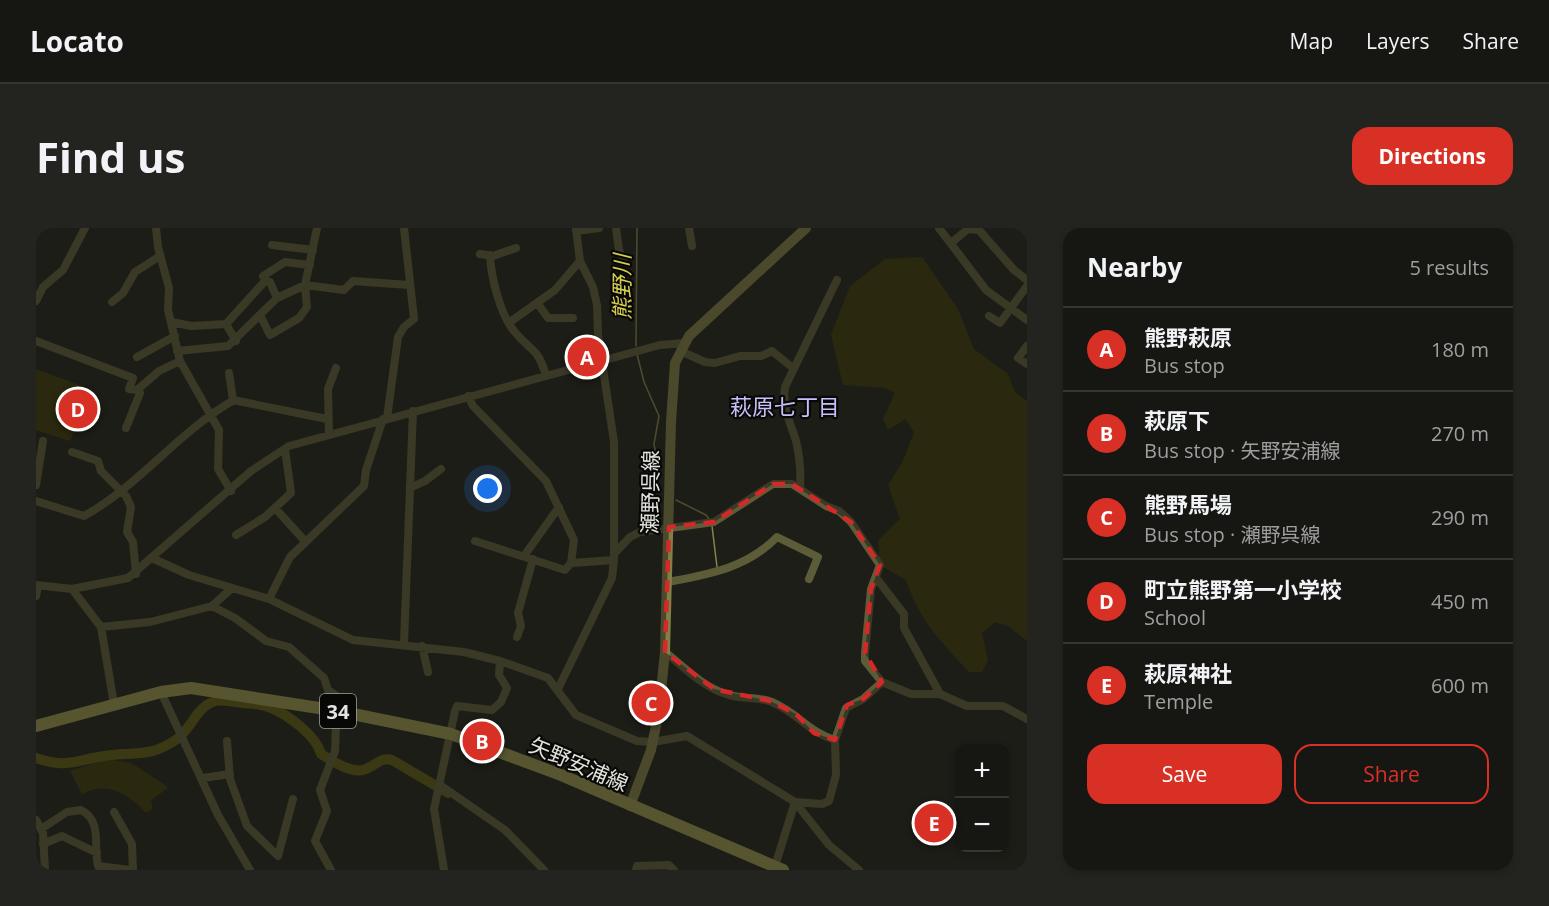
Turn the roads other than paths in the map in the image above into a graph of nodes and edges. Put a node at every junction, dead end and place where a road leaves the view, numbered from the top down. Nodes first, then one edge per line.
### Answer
1 (85, 228) edge
2 (156, 228) edge
3 (317, 228) edge
4 (405, 228) edge
5 (599, 228) edge
6 (616, 228) edge
7 (689, 228) edge
8 (806, 228) edge
9 (939, 228) edge
10 (576, 230) edge
11 (951, 243) junction
12 (272, 245) dead end
13 (692, 246) dead end
14 (516, 248) dead end
15 (313, 250) junction
16 (480, 254) dead end
17 (490, 255) junction
18 (160, 256) junction
19 (580, 261) junction
20 (624, 262) dead end
21 (310, 265) junction
22 (263, 276) dead end
23 (837, 280) dead end
24 (1027, 280) edge
25 (305, 285) junction
26 (409, 285) junction
27 (1027, 286) edge
28 (277, 298) junction
29 (36, 301) edge
30 (112, 302) dead end
31 (538, 304) junction
32 (1011, 309) junction
33 (260, 315) junction
34 (989, 316) dead end
35 (573, 318) dead end
36 (1027, 320) edge
37 (172, 322) junction
38 (510, 322) junction
39 (226, 324) junction
40 (175, 336) junction
41 (36, 341) edge
42 (236, 341) junction
43 (1027, 346) edge
44 (682, 347) junction
45 (177, 351) junction
46 (137, 357) dead end
47 (180, 362) junction
48 (603, 362) junction
49 (1027, 364) edge
50 (336, 368) dead end
51 (793, 368) junction
52 (229, 373) dead end
53 (546, 376) junction
54 (137, 390) junction
55 (468, 396) junction
56 (234, 400) junction
57 (413, 411) junction
58 (209, 414) junction
59 (327, 419) junction
60 (385, 419) junction
61 (126, 428) dead end
62 (329, 435) junction
63 (43, 441) dead end
64 (285, 449) junction
65 (72, 452) dead end
66 (441, 468) dead end
67 (36, 485) edge
68 (410, 488) junction
69 (800, 489) junction
70 (231, 491) junction
71 (120, 492) junction
72 (36, 501) edge
73 (559, 507) junction
74 (275, 508) junction
75 (669, 527) junction
76 (236, 536) dead end
77 (305, 541) junction
78 (475, 541) dead end
79 (524, 556) junction
80 (614, 557) junction
81 (154, 558) junction
82 (533, 559) junction
83 (571, 562) junction
84 (136, 574) junction
85 (808, 579) dead end
86 (877, 579) junction
87 (668, 582) junction
88 (37, 586) edge
89 (72, 588) junction
90 (232, 588) junction
91 (36, 596) edge
92 (269, 599) junction
93 (212, 606) junction
94 (101, 627) junction
95 (517, 637) dead end
96 (404, 643) junction
97 (422, 646) junction
98 (665, 652) junction
99 (500, 661) junction
100 (428, 672) dead end
101 (882, 682) junction
102 (558, 689) junction
103 (162, 692) junction
104 (940, 694) junction
105 (114, 704) junction
106 (338, 711) junction
107 (1027, 718) edge
108 (36, 726) edge
109 (451, 734) junction
110 (835, 740) junction
111 (227, 741) dead end
112 (653, 742) junction
113 (230, 774) junction
114 (203, 778) junction
115 (440, 785) junction
116 (293, 799) dead end
117 (795, 802) junction
118 (630, 807) junction
119 (114, 812) dead end
120 (36, 820) edge
121 (41, 829) junction
122 (43, 844) junction
123 (97, 853) junction
124 (779, 868) edge
125 (45, 870) edge
126 (132, 870) edge
127 (250, 870) edge
128 (331, 870) edge
129 (444, 870) edge
130 (544, 870) edge
131 (636, 870) edge
132 (674, 870) edge
133 (859, 870) edge

1 - 29 street
2 - 18 street
3 - 15 street
4 - 26 street
5 - 10 street
6 - 20 street
7 - 13 street
8 - 44 main road
9 - 11 street
10 - 19 street
11 - 24 street
11 - 32 street
12 - 15 street
14 - 17 street
15 - 21 street
16 - 17 street
17 - 38 street
18 - 30 street
18 - 37 street
19 - 31 street
19 - 48 street
21 - 22 street
21 - 25 street
23 - 51 street
25 - 26 street
25 - 28 street
25 - 33 street
26 - 60 street
27 - 32 street
28 - 33 street
28 - 39 street
31 - 35 street
31 - 38 street
32 - 34 street
32 - 36 street
33 - 42 street
37 - 39 street
37 - 40 street
38 - 53 street
39 - 42 street
40 - 45 street
40 - 46 street
41 - 54 street
42 - 45 street
43 - 49 street
44 - 48 street
44 - 51 street
44 - 75 main road, 瀬野呉線
45 - 47 street
47 - 54 street
47 - 58 street
48 - 53 street
48 - 80 street
50 - 59 street
51 - 69 street
52 - 56 street
53 - 55 street
54 - 61 street
55 - 57 street
55 - 73 street
56 - 58 street
56 - 59 street
57 - 60 street
57 - 68 street
58 - 70 street
58 - 71 street
59 - 62 street
60 - 62 street
60 - 77 street
62 - 64 street
63 - 67 street
64 - 70 street
64 - 74 street
65 - 71 street
66 - 68 street
68 - 96 street
69 - 75 street
69 - 86 street
70 - 81 street
71 - 72 street
71 - 84 street
73 - 79 street
73 - 83 street
74 - 76 street
74 - 77 street
75 - 80 street
75 - 87 main road, 瀬野呉線
77 - 92 street
78 - 79 street
79 - 82 street
80 - 83 street
80 - 102 street
81 - 84 street
81 - 90 street
82 - 83 street
82 - 95 street
84 - 89 street
85 - 87 street
86 - 101 street
86 - 104 street
87 - 98 main road, 瀬野呉線
88 - 89 street
88 - 91 street
89 - 94 street
90 - 92 street
90 - 93 street
92 - 96 street
93 - 94 street
93 - 106 street
94 - 105 street
96 - 97 street
97 - 99 street
97 - 100 street
98 - 110 street
98 - 112 main road, 瀬野呉線
99 - 102 street
99 - 109 street
101 - 104 street
101 - 110 street
102 - 112 street
103 - 105 main road, 矢野安浦線 / 34
103 - 106 main road, 矢野安浦線 / 34
103 - 114 street
104 - 107 street
105 - 108 main road, 矢野安浦線 / 34
106 - 109 main road, 矢野安浦線 / 34
106 - 128 street
109 - 115 street
109 - 118 main road, 矢野安浦線 / 34
110 - 117 street
111 - 113 street
112 - 117 street
112 - 118 main road, 瀬野呉線
113 - 114 street
113 - 116 street
114 - 127 street
115 - 129 street
115 - 130 street
117 - 124 street
117 - 133 street
118 - 124 main road, 矢野安浦線 / 34
119 - 126 street
120 - 121 street
121 - 122 street
121 - 123 street
122 - 123 street
122 - 125 street
123 - 126 street
131 - 132 street

